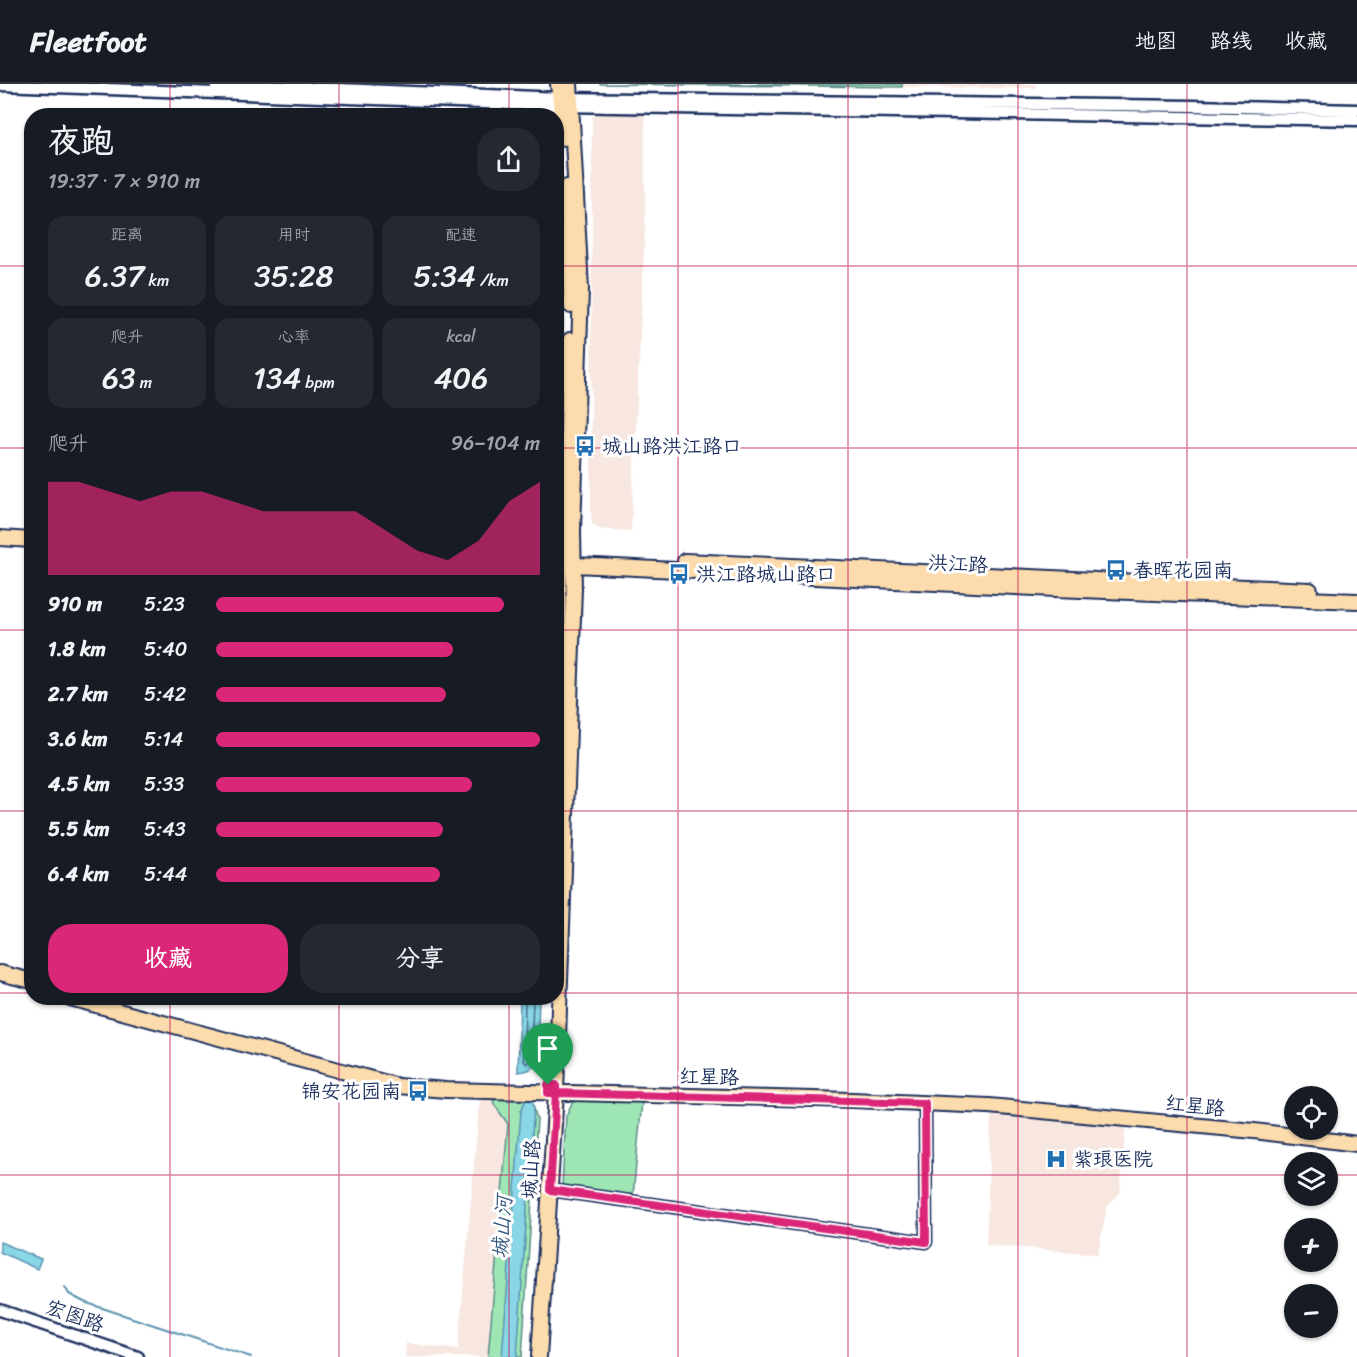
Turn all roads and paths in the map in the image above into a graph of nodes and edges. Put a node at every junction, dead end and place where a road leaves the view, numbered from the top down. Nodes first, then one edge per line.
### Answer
1 (215, 84) edge
2 (0, 85) edge
3 (565, 96) edge
4 (1357, 110) edge
5 (1357, 120) edge
6 (0, 538) edge
7 (24, 540) edge
8 (564, 546) edge
9 (0, 547) edge
10 (24, 548) edge
11 (564, 561) edge
12 (564, 561) edge
13 (1357, 592) edge
14 (1357, 601) edge
15 (0, 973) edge
16 (0, 979) edge
17 (24, 979) edge
18 (24, 985) edge
19 (96, 1005) edge
20 (123, 1005) edge
21 (550, 1005) edge
22 (554, 1005) edge
23 (552, 1089) junction
24 (925, 1103) junction
25 (1357, 1137) edge
26 (1357, 1144) edge
27 (550, 1190) junction
28 (0, 1310) edge
29 (138, 1357) edge
30 (533, 1357) edge
31 (539, 1357) edge

1 - 3 street
2 - 3 street
3 - 4 street
3 - 5 street
3 - 8 main road, 城山路
6 - 7 main road
9 - 10 main road
11 - 13 main road, 洪江路
12 - 14 main road, 洪江路
15 - 17 main road
16 - 18 main road
19 - 23 main road, 红星路
20 - 23 main road, 红星路
21 - 23 main road, 城山路
22 - 23 main road, 城山路
23 - 24 main road, 红星路
23 - 25 main road, 红星路
23 - 27 main road, 城山路
23 - 30 main road, 城山路
24 - 26 main road, 红星路
24 - 27 street
27 - 31 main road, 城山路
28 - 29 street, 宏图路

